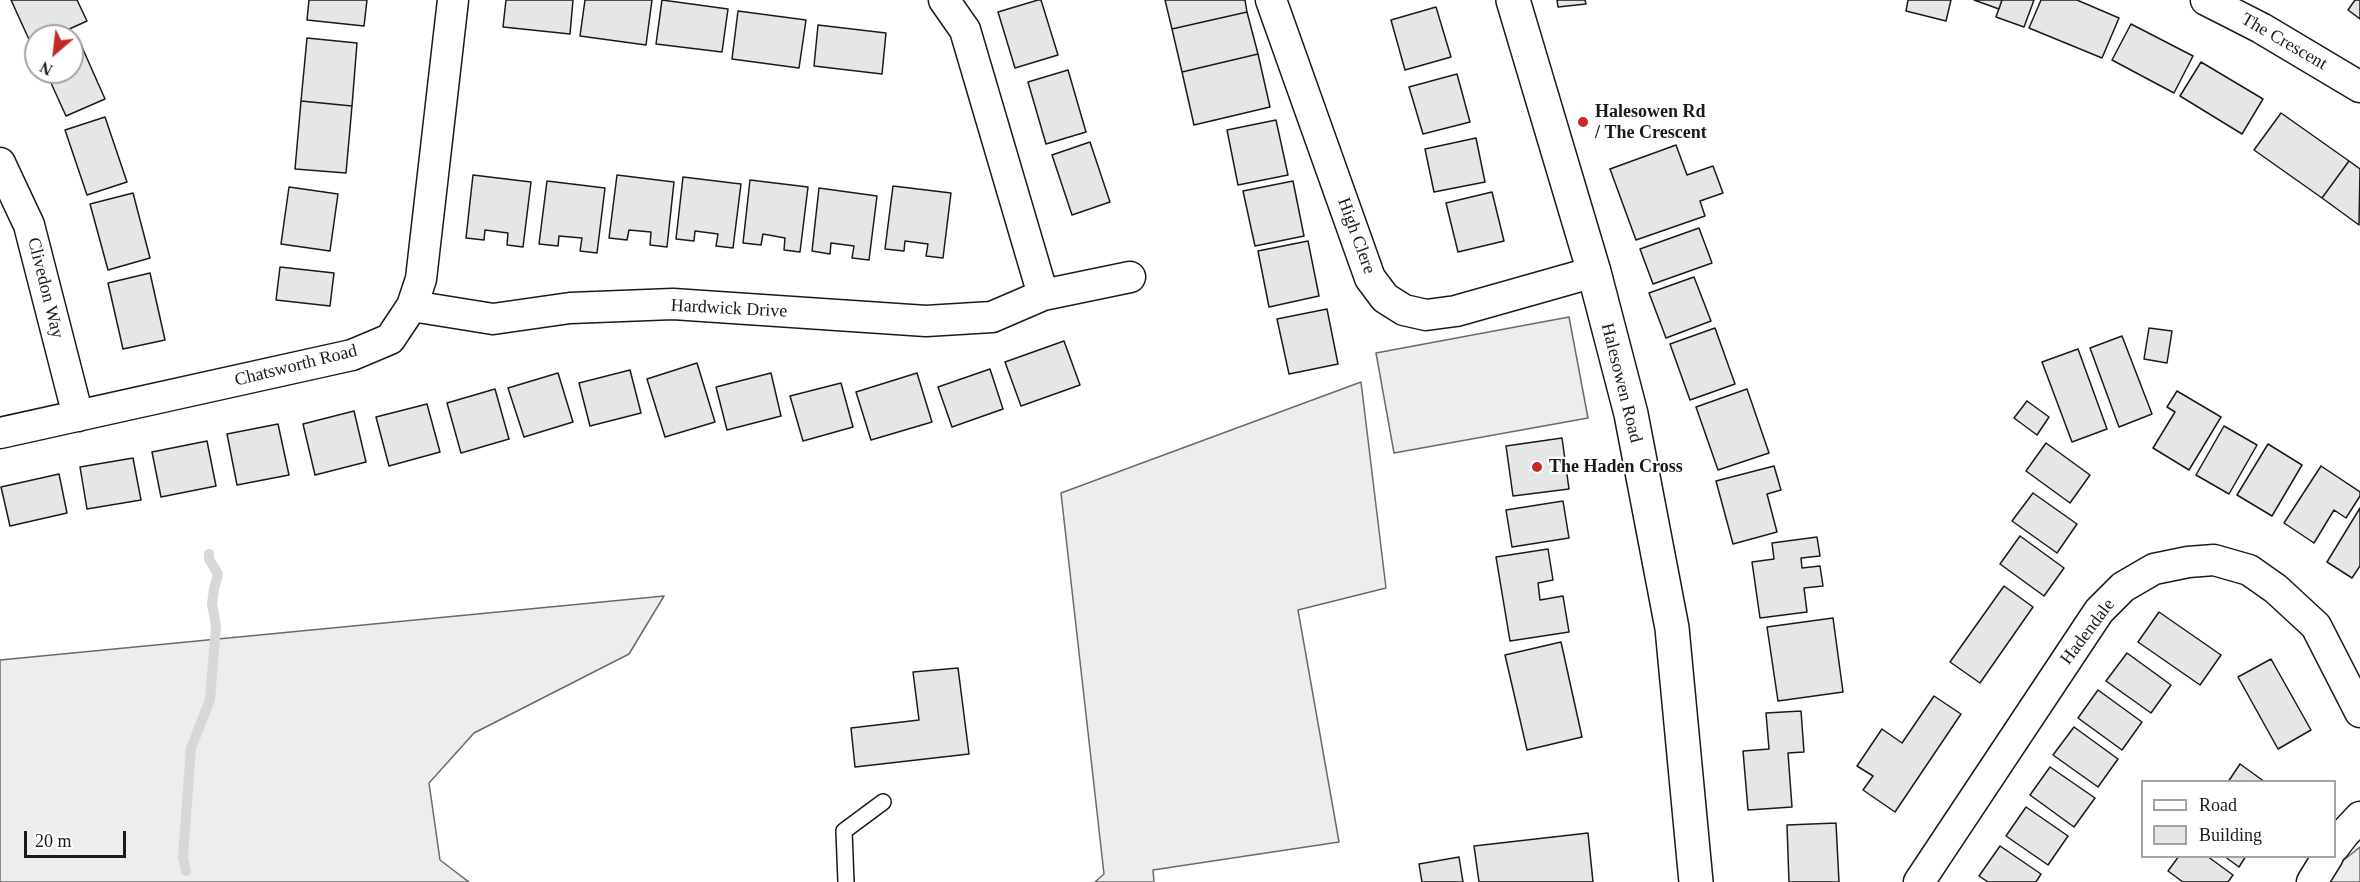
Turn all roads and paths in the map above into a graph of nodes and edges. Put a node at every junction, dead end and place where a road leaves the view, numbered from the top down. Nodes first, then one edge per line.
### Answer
1 (453, 0) edge
2 (944, 0) edge
3 (1271, 0) edge
4 (1514, 0) edge
5 (2206, 0) edge
6 (2360, 87) edge
7 (0, 163) edge
8 (1594, 273) junction
9 (1130, 277) dead end
10 (1043, 295) junction
11 (412, 306) junction
12 (78, 416) junction
13 (0, 433) edge
14 (2360, 712) edge
15 (883, 802) dead end
16 (2360, 817) edge
17 (2336, 844) edge
18 (2327, 858) edge
19 (846, 882) edge
20 (1696, 882) edge
21 (1919, 882) edge
22 (2312, 882) edge

1 - 11 street, Chatsworth Road
2 - 10 street
3 - 8 street, High Clere
4 - 8 main road, Halesowen Road
5 - 6 street, The Crescent
7 - 12 street, Clivedon Way
8 - 20 main road, Halesowen Road
9 - 10 street, Hardwick Drive
10 - 11 street, Hardwick Drive
11 - 12 street, Chatsworth Road
12 - 13 street, Chatsworth Road
14 - 21 street, Hadendale
15 - 19 lane
16 - 17 street
18 - 22 street

